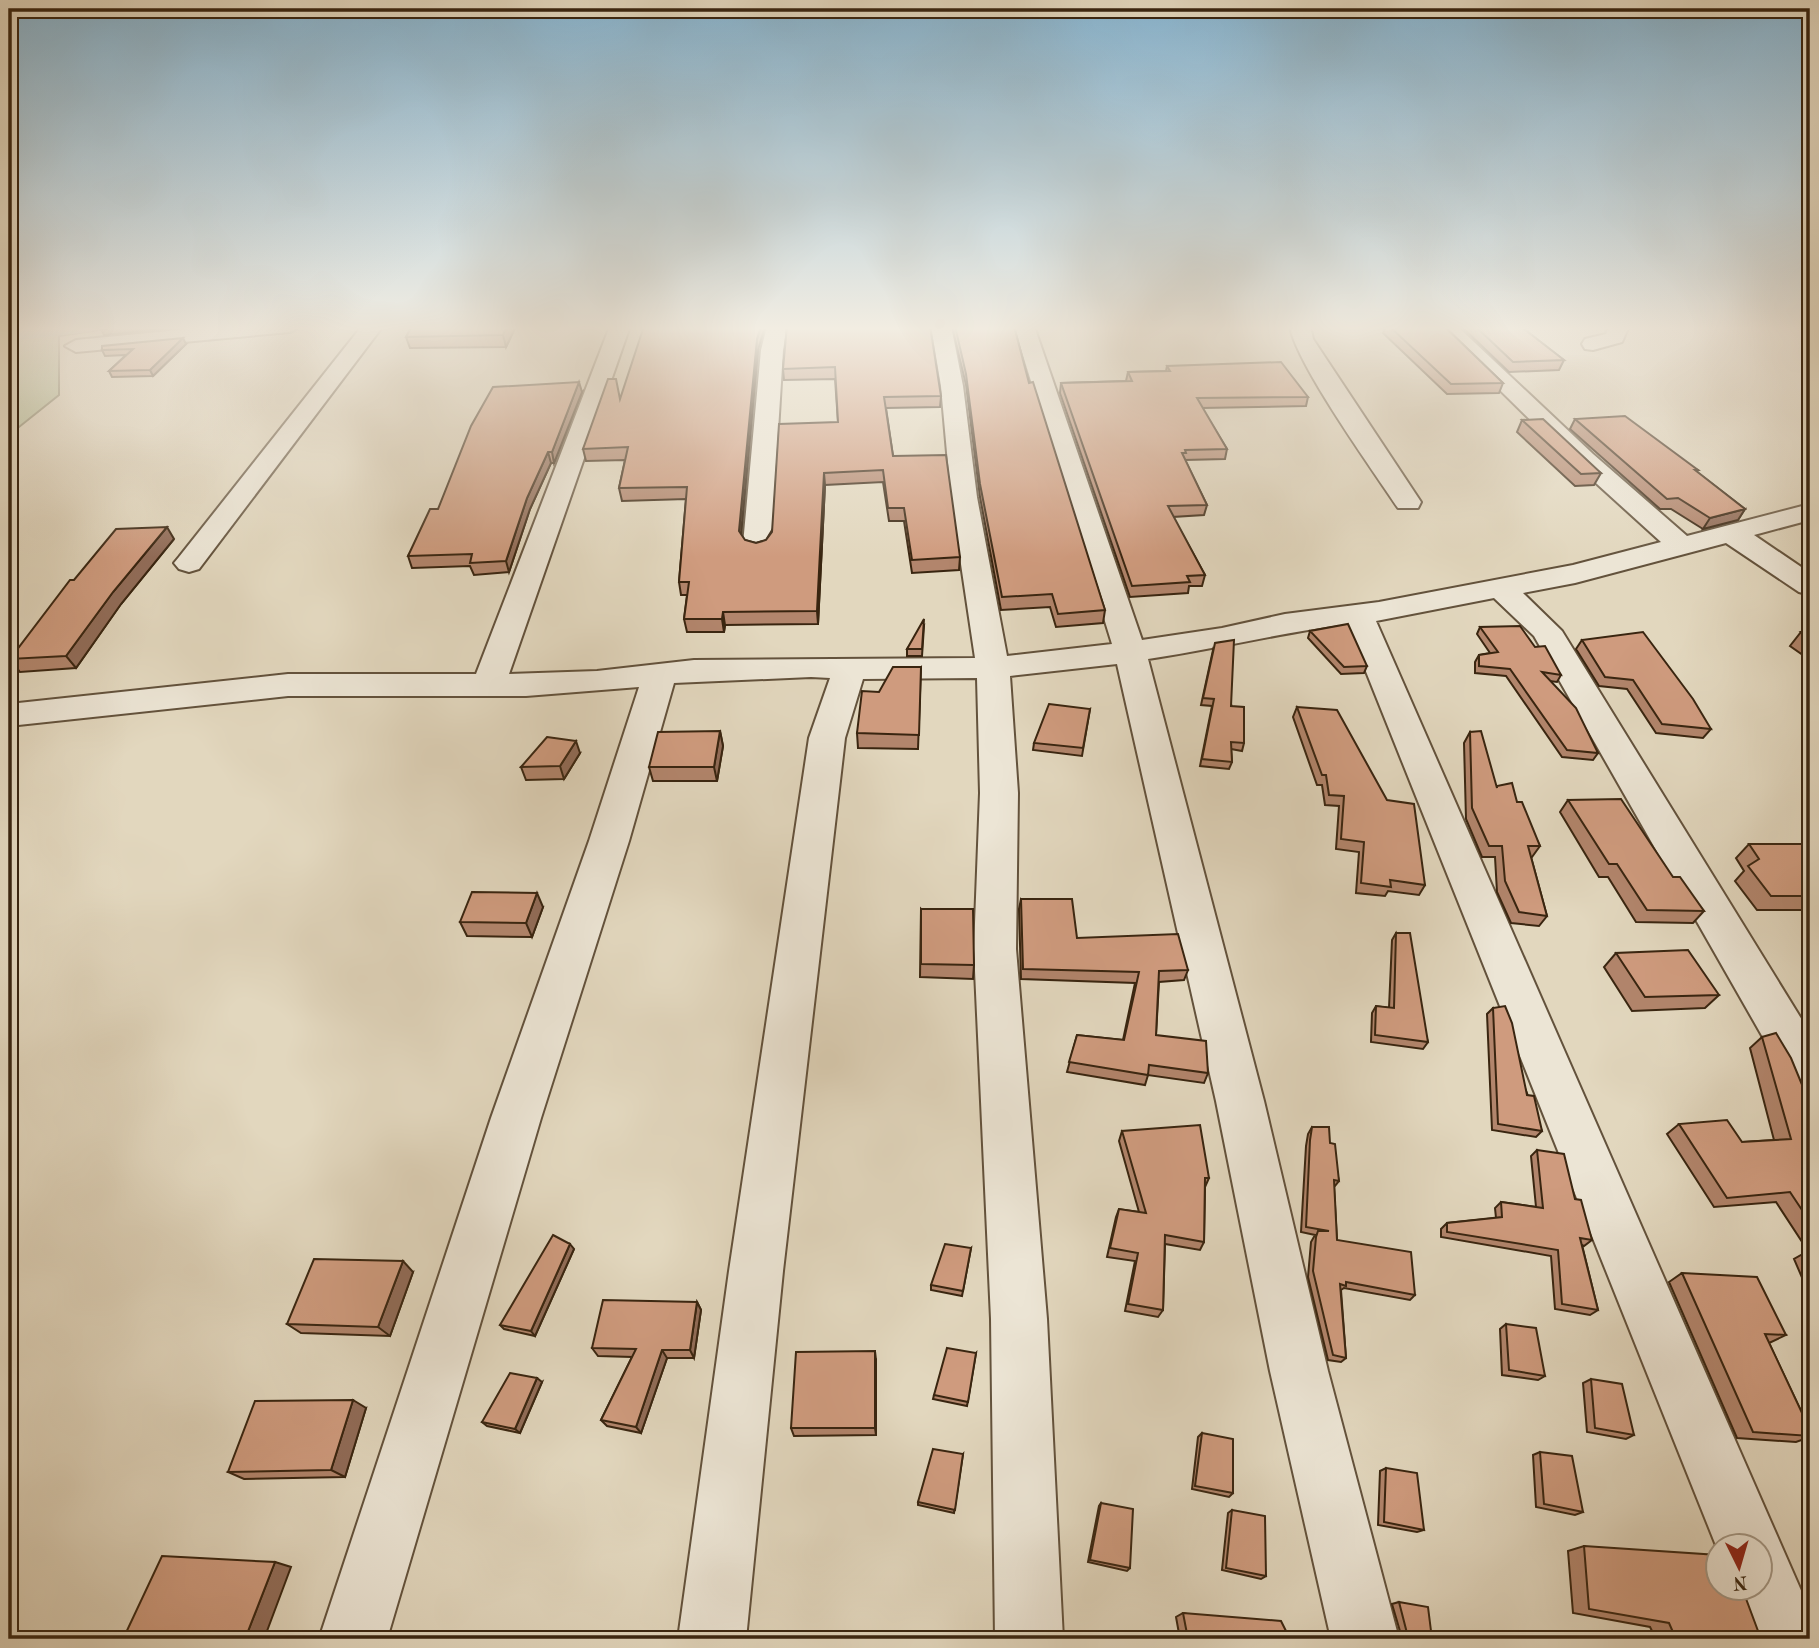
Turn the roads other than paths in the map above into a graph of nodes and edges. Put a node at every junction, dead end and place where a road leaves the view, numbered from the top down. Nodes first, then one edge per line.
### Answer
1 (313, 403) edge
2 (592, 403) edge
3 (768, 403) edge
4 (955, 403) edge
5 (1049, 403) edge
6 (1342, 403) edge
7 (1525, 403) edge
8 (1408, 502) dead end
9 (1810, 512) edge
10 (1731, 533) junction
11 (757, 544) edge
12 (1682, 546) junction
13 (188, 563) dead end
14 (1499, 586) junction
15 (1810, 586) edge
16 (1358, 614) junction
17 (1130, 651) junction
18 (993, 667) junction
19 (850, 668) junction
20 (660, 674) junction
21 (489, 685) junction
22 (9, 715) edge
23 (1810, 1075) edge
24 (1743, 1532) edge
25 (1772, 1602) edge
26 (353, 1639) edge
27 (712, 1639) edge
28 (1029, 1639) edge
29 (1365, 1639) edge
30 (1788, 1639) edge

1 - 13 street
2 - 21 street
3 - 11 street
4 - 18 street
5 - 17 street
6 - 8 street
7 - 12 street
9 - 10 street
10 - 12 street
10 - 15 street
12 - 14 street
14 - 16 street
14 - 23 street
16 - 17 street
16 - 24 street
17 - 18 street
17 - 29 street
18 - 19 street
18 - 28 street
19 - 20 street
19 - 27 street
20 - 21 street
20 - 26 street
21 - 22 street
25 - 30 street

